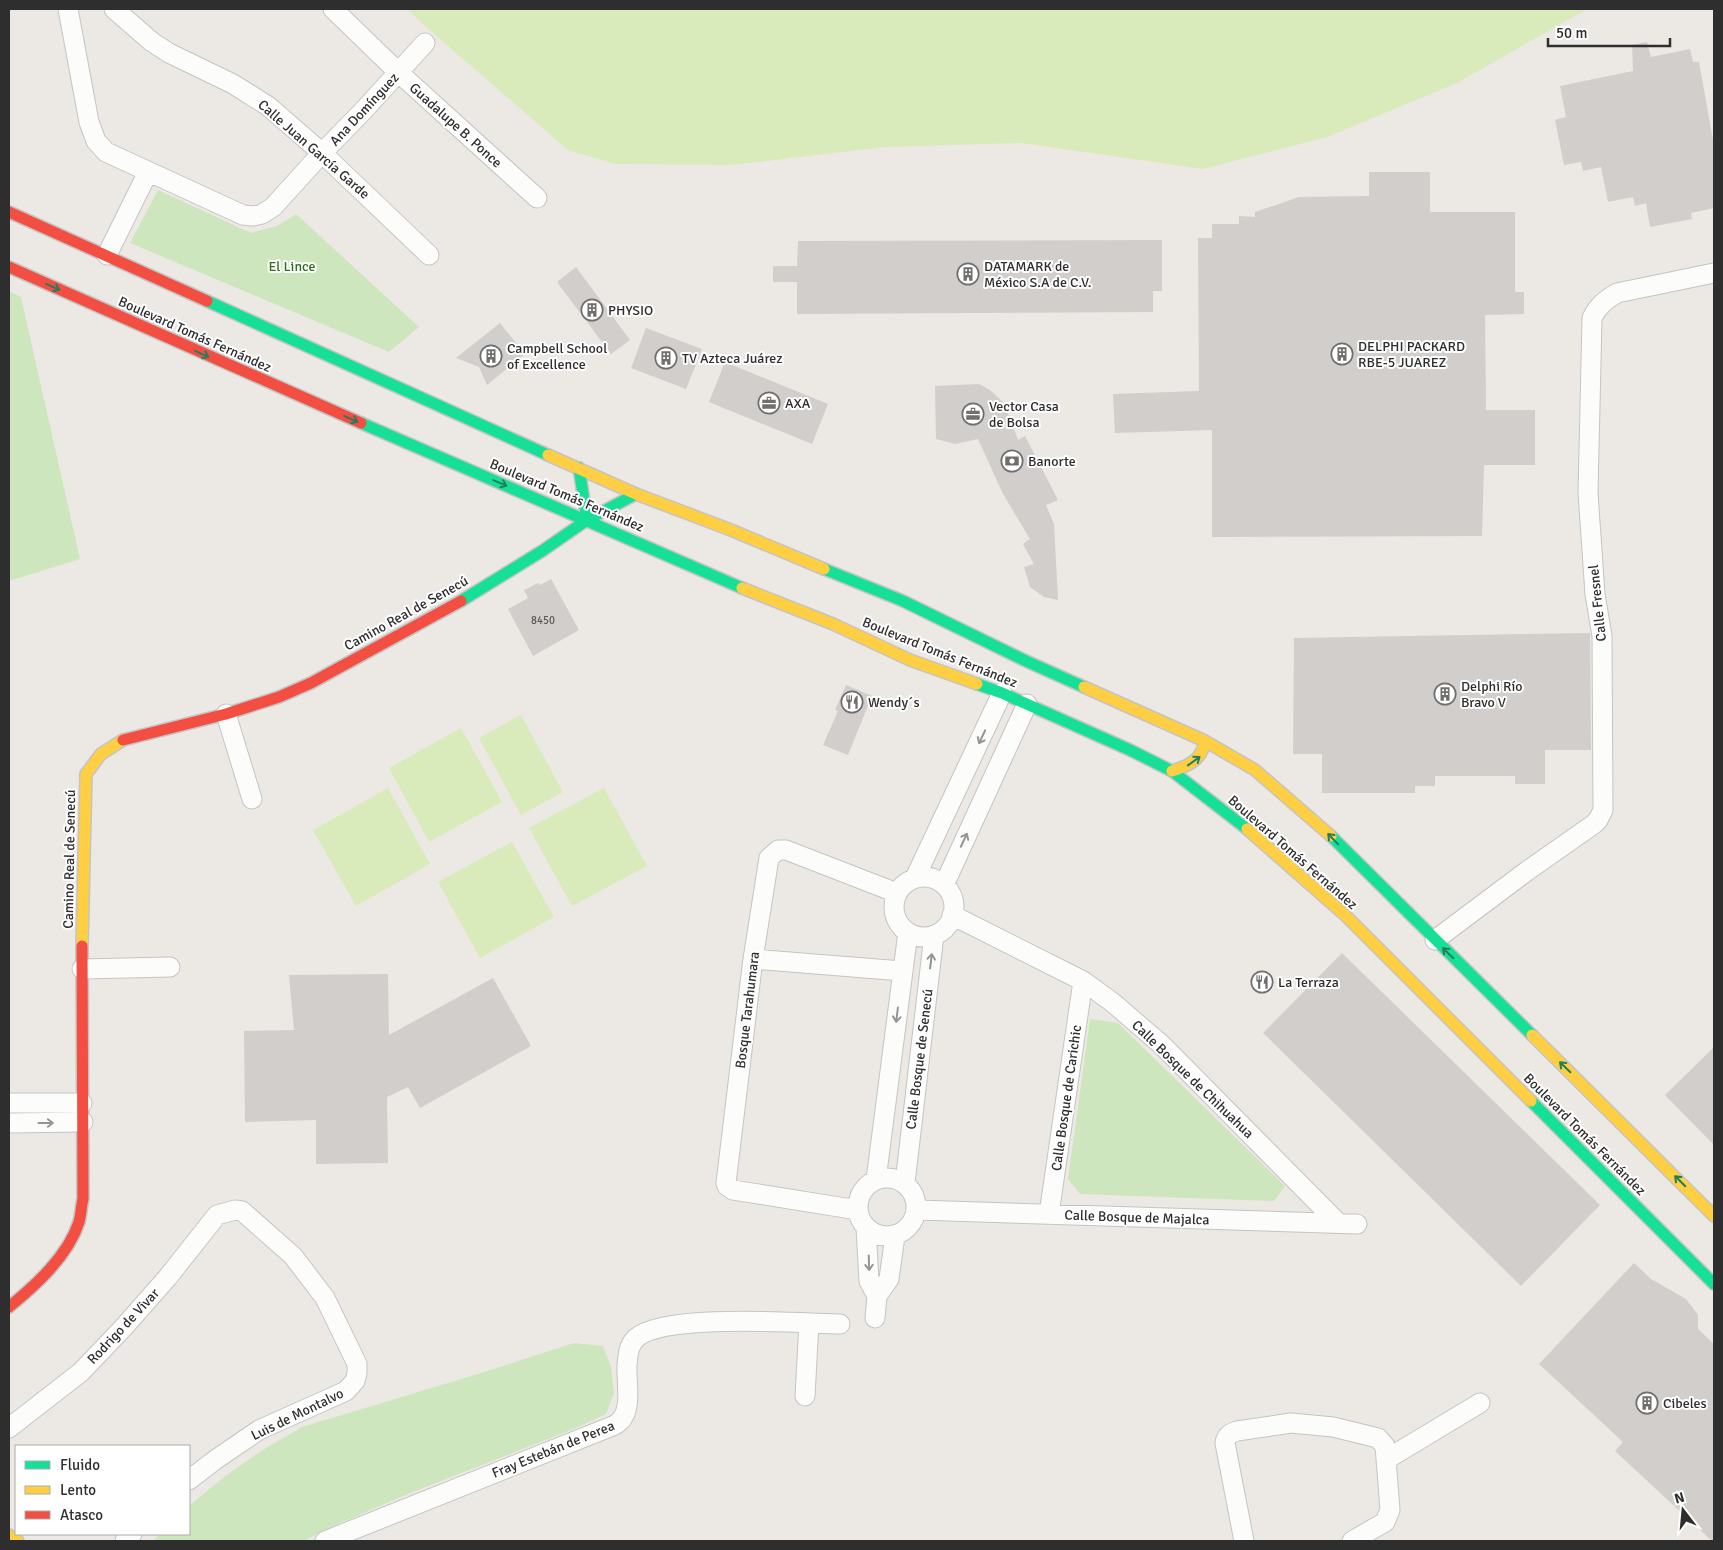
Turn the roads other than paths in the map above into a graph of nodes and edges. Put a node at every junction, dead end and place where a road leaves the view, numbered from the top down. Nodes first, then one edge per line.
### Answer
1 (68, 9) edge
2 (114, 9) edge
3 (333, 9) edge
4 (425, 43) dead end
5 (398, 72) junction
6 (322, 153) junction
7 (148, 172) junction
8 (537, 198) dead end
9 (9, 212) edge
10 (429, 254) dead end
11 (107, 255) junction
12 (9, 267) edge
13 (1714, 273) edge
14 (579, 468) junction
15 (636, 494) junction
16 (587, 520) junction
17 (1002, 693) junction
18 (1027, 704) junction
19 (226, 714) junction
20 (1205, 741) junction
21 (1172, 771) junction
22 (252, 799) dead end
23 (915, 878) junction
24 (944, 885) junction
25 (897, 893) junction
26 (952, 915) junction
27 (908, 932) junction
28 (934, 935) junction
29 (1435, 940) junction
30 (753, 958) junction
31 (170, 967) dead end
32 (82, 969) junction
33 (902, 971) junction
34 (1083, 981) junction
35 (9, 1103) edge
36 (82, 1103) junction
37 (83, 1122) junction
38 (9, 1123) edge
39 (876, 1180) junction
40 (905, 1183) junction
41 (858, 1210) junction
42 (917, 1210) junction
43 (225, 1212) joint
44 (1049, 1214) junction
45 (1714, 1216) edge
46 (1337, 1222) junction
47 (1357, 1224) dead end
48 (866, 1228) junction
49 (895, 1236) junction
50 (1714, 1284) edge
51 (877, 1296) junction
52 (9, 1307) edge
53 (874, 1318) dead end
54 (809, 1323) junction
55 (840, 1324) dead end
56 (805, 1396) dead end
57 (1480, 1403) dead end
58 (9, 1428) edge
59 (1387, 1459) junction
60 (190, 1479) edge
61 (9, 1536) edge
62 (18, 1541) edge
63 (325, 1541) edge
64 (1244, 1541) edge
65 (1352, 1541) edge

1 - 7 street, Ana Domínguez
2 - 6 street, Calle Juan García Garde
3 - 5 street, Guadalupe B. Ponce
4 - 5 street, Ana Domínguez
5 - 6 street, Ana Domínguez
5 - 8 street, Guadalupe B. Ponce
6 - 7 street, Ana Domínguez
6 - 10 street, Calle Juan García Garde
7 - 11 street
9 - 11 main road, Boulevard Tomás Fernández
11 - 14 main road, Boulevard Tomás Fernández
12 -> 16 main road, Boulevard Tomás Fernández
13 - 29 street, Calle Fresnel
14 - 15 main road, Boulevard Tomás Fernández
14 - 16 main road
15 - 16 main road, Camino Real de Senecú
15 - 20 main road, Boulevard Tomás Fernández
16 - 17 main road, Boulevard Tomás Fernández
16 - 19 main road, Camino Real de Senecú
17 - 18 main road, Boulevard Tomás Fernández
17 -> 23 street
18 - 21 main road, Boulevard Tomás Fernández
24 -> 18 street
19 - 22 street
19 - 32 main road, Camino Real de Senecú
21 -> 20 main road
29 -> 20 main road, Boulevard Tomás Fernández
21 - 50 main road, Boulevard Tomás Fernández
23 - 24 street
23 - 25 street
24 - 26 street
25 - 27 street
25 - 30 street, Bosque Tarahumara
26 - 28 street
26 - 34 street, Calle Bosque de Chihuahua
27 - 28 street
27 - 33 street, Calle Bosque de Senecú
40 -> 28 street, Calle Bosque de Senecú
45 -> 29 main road, Boulevard Tomás Fernández
30 - 33 street
30 - 41 street, Bosque Tarahumara
31 - 32 street
32 - 36 main road, Camino Real de Senecú
33 -> 39 street, Calle Bosque de Senecú
34 - 44 street, Calle Bosque de Carichic
34 - 46 street, Calle Bosque de Chihuahua
35 - 36 street
36 - 37 main road, Camino Real de Senecú
38 -> 37 street
37 - 52 main road, Camino Real de Senecú
39 - 40 street
39 - 41 street
40 - 42 street
41 - 48 street
42 - 44 street, Calle Bosque de Majalca
42 - 49 street
43 - 58 street, Rodrigo de Vivar
43 - 60 street, Luis de Montalvo
44 - 46 street, Calle Bosque de Majalca
46 - 47 street, Calle Bosque de Majalca
48 - 49 street
48 -> 51 street
49 - 51 street
51 - 53 street
54 - 55 street, Fray Estebán de Perea
54 - 56 street
54 - 63 street, Fray Estebán de Perea
57 - 59 street
59 - 64 street
59 - 65 street
61 - 62 main road

